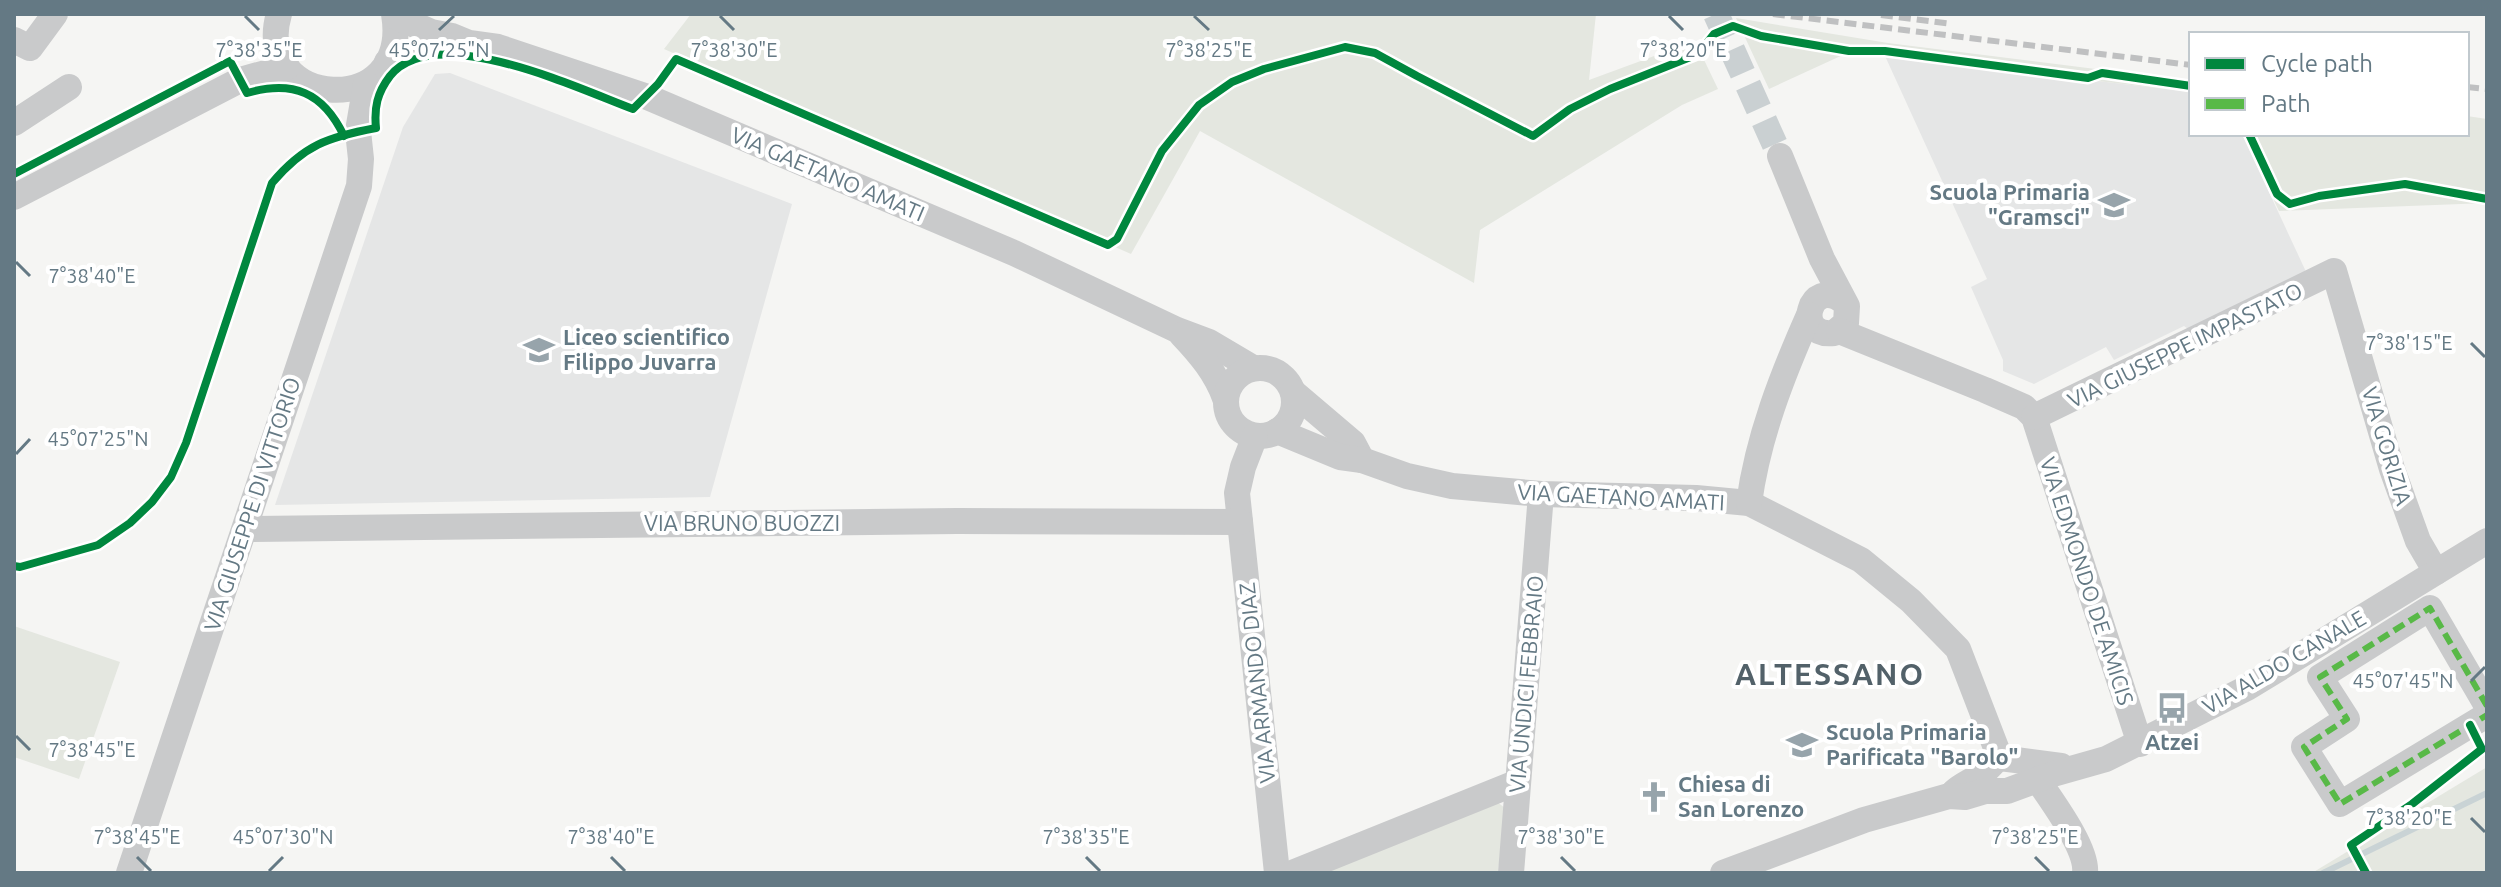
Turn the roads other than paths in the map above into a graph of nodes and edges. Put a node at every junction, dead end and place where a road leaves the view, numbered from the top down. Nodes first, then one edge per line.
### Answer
1 (55, 14) edge
2 (279, 14) edge
3 (394, 15) edge
4 (14, 40) edge
5 (276, 42) junction
6 (469, 43) junction
7 (387, 62) junction
8 (287, 67) junction
9 (240, 80) junction
10 (366, 84) junction
11 (69, 87) dead end
12 (333, 92) junction
13 (14, 123) edge
14 (358, 131) junction
15 (1780, 156) tunnel mouth
16 (14, 197) edge
17 (2334, 271) joint
18 (1831, 316) junction
19 (1177, 330) junction
20 (1253, 368) junction
21 (1293, 392) junction
22 (1228, 409) junction
23 (2034, 417) junction
24 (1266, 434) junction
25 (1362, 460) junction
26 (1237, 493) junction
27 (1541, 494) junction
28 (1749, 503) junction
29 (1240, 522) junction
30 (245, 529) junction
31 (2487, 541) edge
32 (2436, 572) junction
33 (2487, 706) edge
34 (2487, 715) edge
35 (2140, 744) junction
36 (2009, 774) junction
37 (1518, 782) junction
38 (129, 873) edge
39 (1277, 873) edge
40 (1292, 873) edge
41 (1511, 873) edge
42 (1723, 873) edge
43 (2085, 873) edge

1 - 4 street
2 - 5 street
3 - 6 street, VIA GAETANO AMATI
3 - 7 street
5 - 8 street
5 - 9 street
6 - 7 street, VIA GAETANO AMATI
6 - 19 street, VIA GAETANO AMATI
7 - 10 street
8 - 9 street
8 - 12 street
9 - 16 street
10 - 12 street
10 - 14 street, VIA GIUSEPPE DI VITTORIO
11 - 13 street
12 - 14 street, VIA GIUSEPPE DI VITTORIO
14 - 30 street, VIA GIUSEPPE DI VITTORIO
15 - 18 street
17 - 23 street, VIA GIUSEPPE IMPASTATO
17 - 32 street, VIA GORIZIA
18 - 23 street
18 - 28 street
19 - 20 street, VIA GAETANO AMATI
19 - 22 street, VIA GAETANO AMATI
20 - 21 street
20 - 22 street
21 - 24 street
21 - 25 street
22 - 24 street
22 - 26 street, VIA ARMANDO DIAZ
23 - 35 street, VIA EDMONDO DE AMICIS
24 - 25 street, VIA GAETANO AMATI
24 - 26 street, VIA ARMANDO DIAZ
25 - 27 street, VIA GAETANO AMATI
26 - 29 street, VIA ARMANDO DIAZ
27 - 28 street, VIA GAETANO AMATI
27 - 37 street, VIA UNDICI FEBBRAIO
28 - 36 street, VIA GAETANO AMATI
29 - 30 street, VIA BRUNO BUOZZI
29 - 39 street, VIA ARMANDO DIAZ
30 - 38 street, VIA GIUSEPPE DI VITTORIO
31 - 32 street, VIA ALDO CANALE
32 - 35 street, VIA ALDO CANALE
33 - 34 street
35 - 36 street, VIA ALDO CANALE
36 - 42 street, VIA ALDO CANALE
36 - 43 street, VIA GAETANO AMATI
37 - 40 street
37 - 41 street, VIA UNDICI FEBBRAIO

